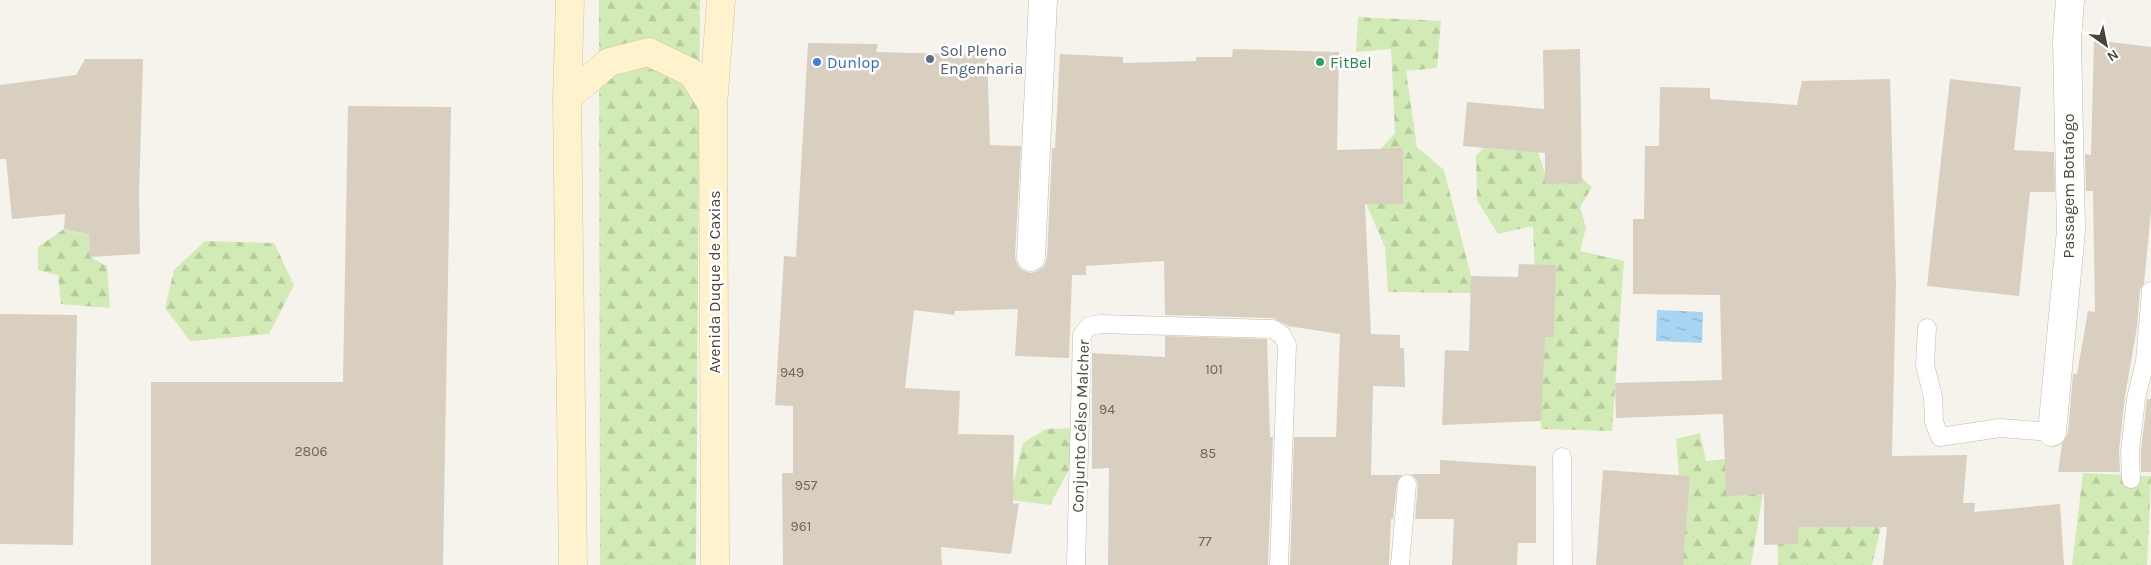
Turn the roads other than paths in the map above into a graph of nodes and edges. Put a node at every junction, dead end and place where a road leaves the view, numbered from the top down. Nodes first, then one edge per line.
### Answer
1 (570, 0) edge
2 (722, 0) edge
3 (1043, 0) edge
4 (2070, 0) edge
5 (567, 98) junction
6 (713, 106) junction
7 (1031, 257) dead end
8 (2151, 290) edge
9 (1927, 328) dead end
10 (2052, 432) joint
11 (1562, 457) dead end
12 (2131, 479) dead end
13 (1407, 484) dead end
14 (573, 565) edge
15 (715, 565) edge
16 (1076, 565) edge
17 (1279, 565) edge
18 (1400, 565) edge
19 (1563, 565) edge

1 - 5 main road
2 - 6 main road, Avenida Duque de Caxias
3 - 7 street
4 - 10 street, Passagem Botafogo
5 - 6 main road
5 - 14 main road
6 - 15 main road, Avenida Duque de Caxias
8 - 12 lane
9 - 10 lane
11 - 19 lane
13 - 18 lane
16 - 17 lane, Conjunto Célso Malcher

